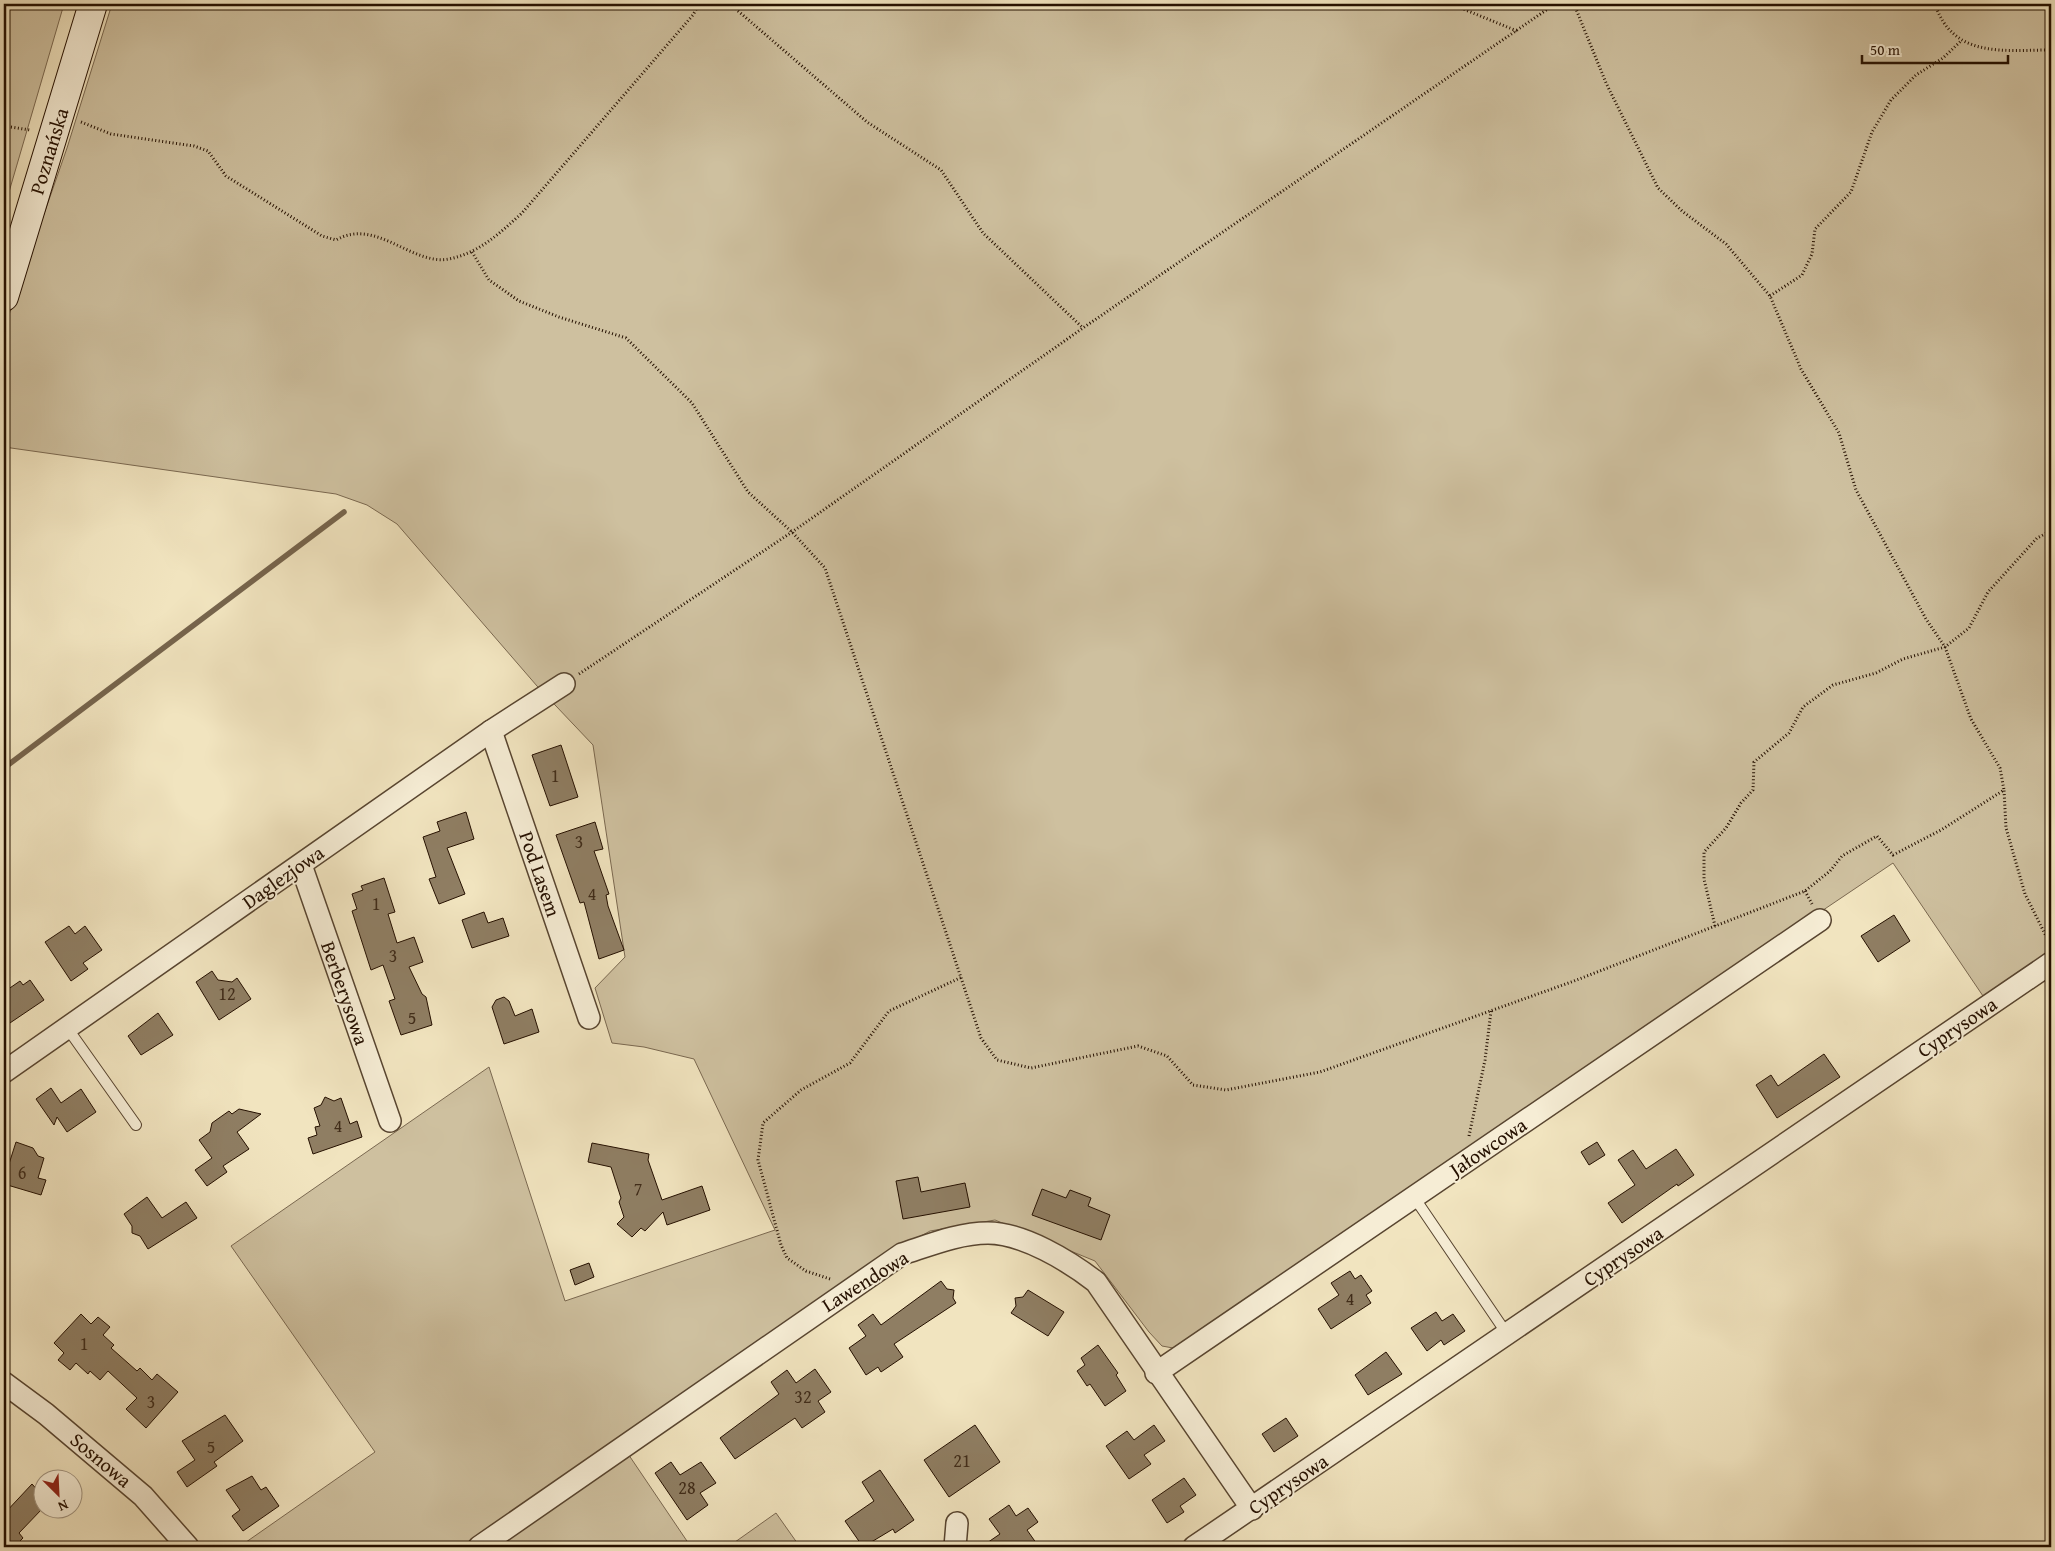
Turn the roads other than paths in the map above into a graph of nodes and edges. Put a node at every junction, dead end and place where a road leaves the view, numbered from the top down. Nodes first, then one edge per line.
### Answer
1 (94, 4) edge
2 (4, 297) edge
3 (564, 684) road end
4 (492, 730) junction
5 (301, 865) junction
6 (1820, 920) dead end
7 (2051, 963) edge
8 (589, 1018) dead end
9 (68, 1029) junction
10 (4, 1072) edge
11 (390, 1120) dead end
12 (136, 1125) dead end
13 (1414, 1197) junction
14 (1507, 1334) junction
15 (1156, 1373) junction
16 (4, 1383) edge
17 (1252, 1509) junction
18 (957, 1523) dead end
19 (188, 1547) edge
20 (479, 1547) edge
21 (955, 1547) edge
22 (1194, 1547) edge

1 - 2 street, Poznańska
3 - 4 street, Daglezjowa
4 - 5 street, Daglezjowa
4 - 8 street, Pod Lasem
5 - 9 street, Daglezjowa
5 - 11 street, Berberysowa
6 - 13 street, Jałowcowa
7 - 14 street, Cyprysowa
9 - 10 street, Daglezjowa
9 - 12 lane
13 - 14 lane
13 - 15 street, Jałowcowa
14 - 17 street, Cyprysowa
15 - 17 street, Lawendowa
15 - 20 street, Lawendowa
16 - 19 street, Sosnowa
17 - 22 street, Cyprysowa
18 - 21 street

